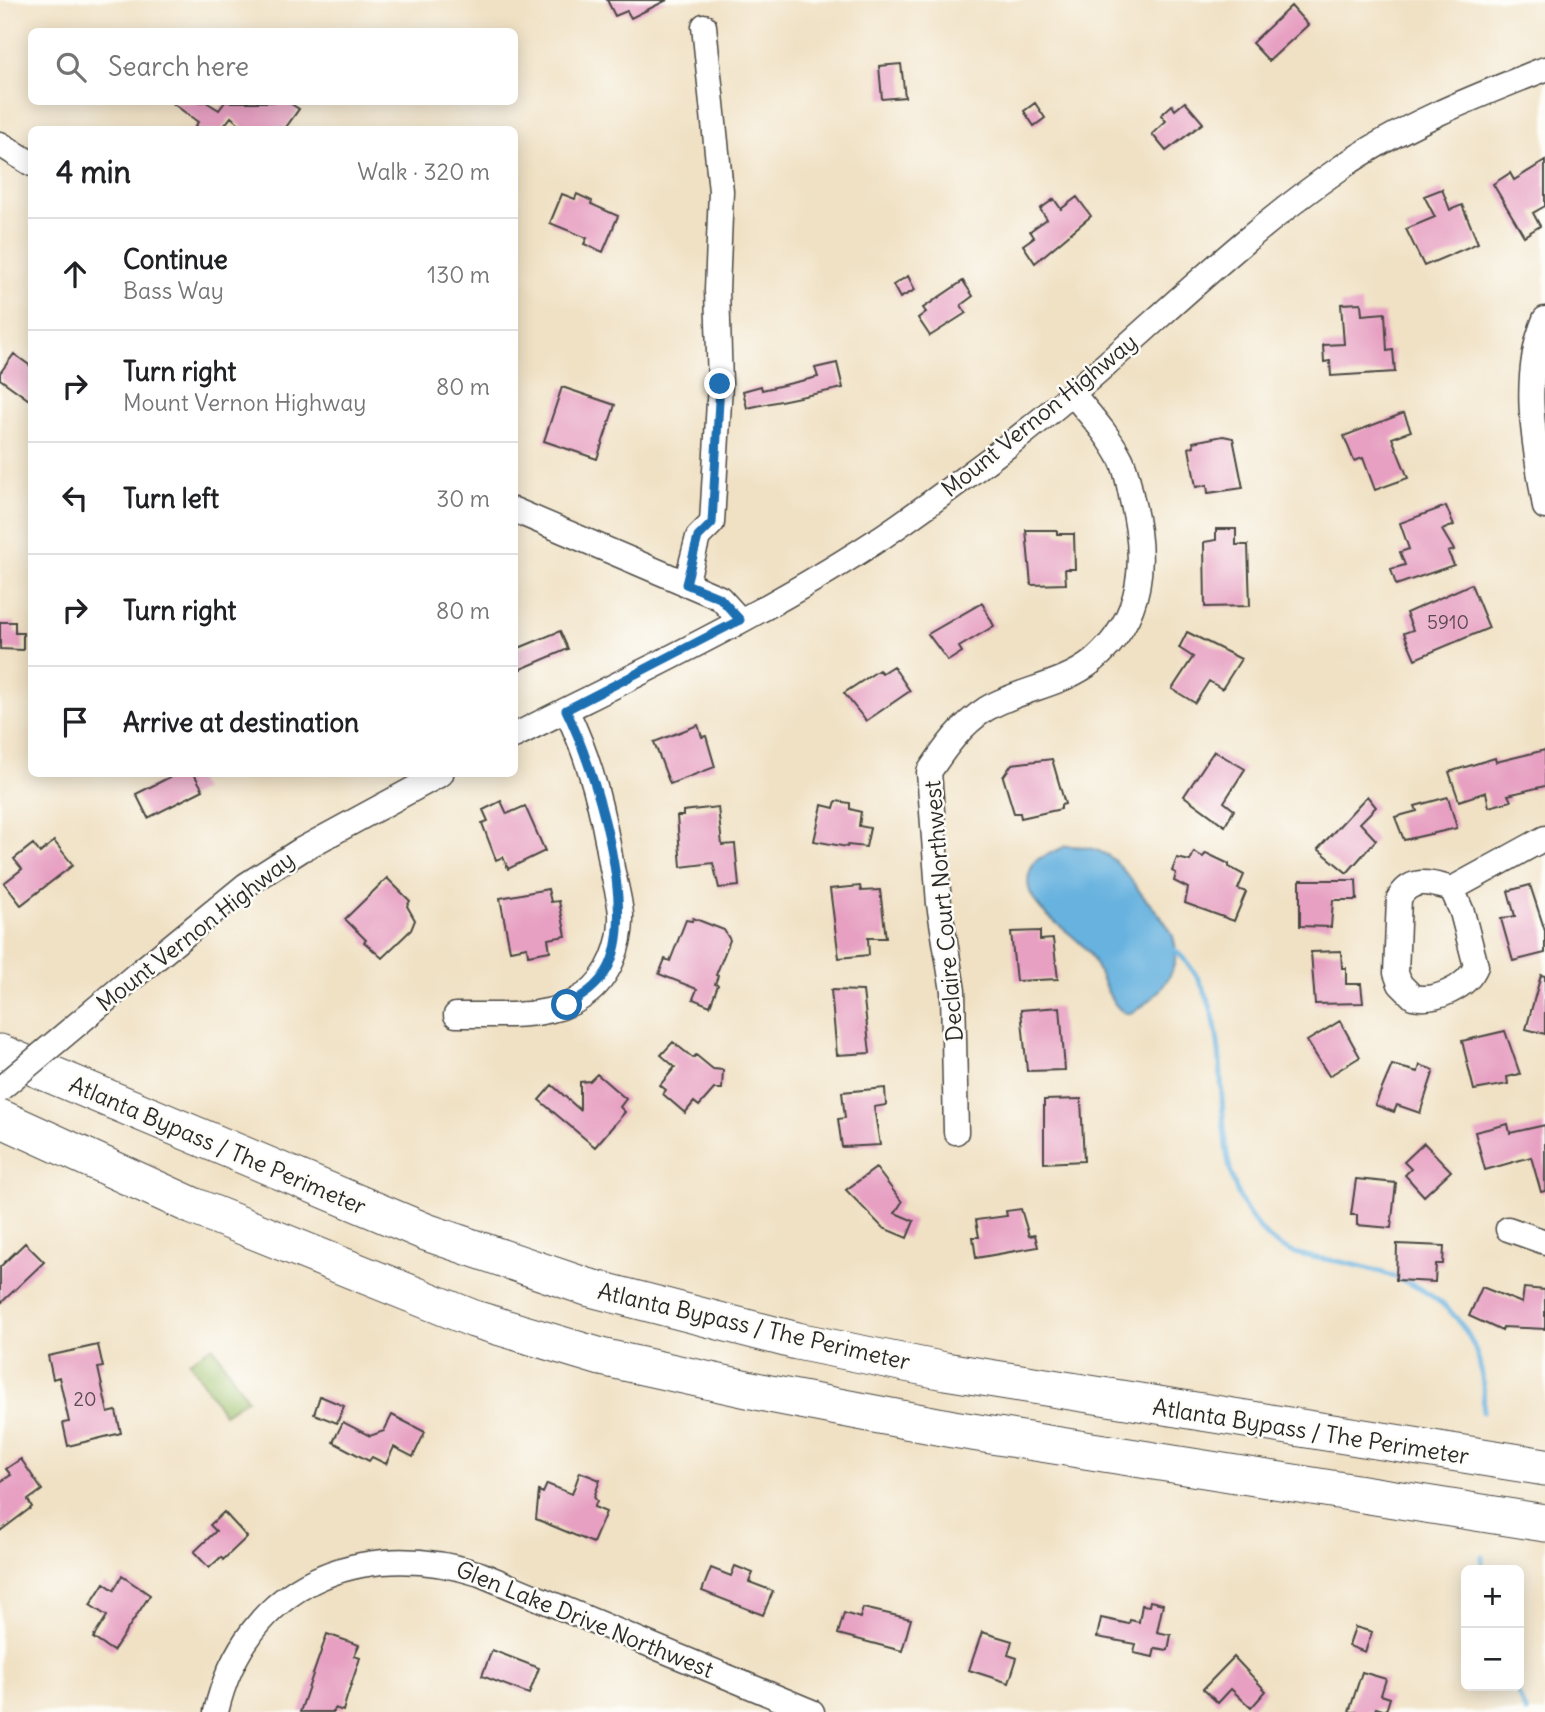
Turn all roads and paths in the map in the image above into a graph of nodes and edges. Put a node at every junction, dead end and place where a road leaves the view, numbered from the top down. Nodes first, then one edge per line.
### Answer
1 (704, 26) dead end
2 (1545, 69) edge
3 (0, 144) edge
4 (28, 162) edge
5 (1545, 320) edge
6 (1073, 394) junction
7 (1545, 507) edge
8 (518, 512) edge
9 (686, 584) junction
10 (740, 620) junction
11 (566, 710) junction
12 (518, 734) edge
13 (435, 777) edge
14 (1545, 838) edge
15 (1452, 889) junction
16 (456, 1015) dead end
17 (0, 1053) edge
18 (0, 1088) edge
19 (0, 1118) edge
20 (956, 1132) dead end
21 (1508, 1229) dead end
22 (1545, 1242) edge
23 (1545, 1467) edge
24 (1545, 1523) edge
25 (216, 1712) edge
26 (812, 1712) edge

1 - 9 street
2 - 6 street, Mount Vernon Highway
3 - 4 street
5 - 7 street
6 - 10 street, Mount Vernon Highway
6 - 20 street, Declaire Court Northwest
8 - 9 street
9 - 10 street
10 - 11 street, Mount Vernon Highway
11 - 12 street, Mount Vernon Highway
11 - 16 street
13 - 18 street, Mount Vernon Highway, bridge
14 - 15 street
15 - 15 street
17 - 23 highway, Atlanta Bypass / The Perimeter
19 - 24 highway
21 - 22 street
25 - 26 street, Glen Lake Drive Northwest

